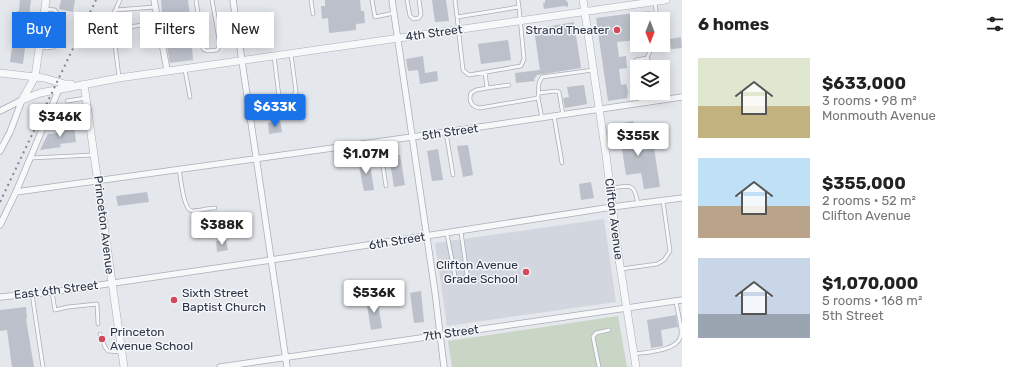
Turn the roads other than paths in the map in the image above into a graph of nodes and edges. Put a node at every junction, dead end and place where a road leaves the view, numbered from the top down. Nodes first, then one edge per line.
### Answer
1 (46, 0) edge
2 (120, 0) edge
3 (154, 0) edge
4 (196, 0) edge
5 (212, 0) edge
6 (233, 0) edge
7 (310, 0) edge
8 (372, 0) edge
9 (392, 0) edge
10 (407, 0) edge
11 (419, 0) edge
12 (455, 0) edge
13 (518, 0) edge
14 (583, 0) edge
15 (660, 1) edge
16 (155, 7) junction
17 (519, 8) junction
18 (45, 9) junction
19 (116, 10) joint
20 (45, 12) edge
21 (56, 12) edge
22 (156, 12) edge
23 (585, 12) junction
24 (658, 12) edge
25 (394, 13) junction
26 (313, 14) dead end
27 (457, 17) junction
28 (520, 21) junction
29 (458, 29) junction
30 (397, 38) junction
31 (40, 48) edge
32 (116, 48) edge
33 (163, 48) edge
34 (290, 52) junction
35 (650, 52) edge
36 (274, 55) junction
37 (647, 58) joint
38 (242, 59) junction
39 (638, 60) edge
40 (184, 68) junction
41 (167, 70) junction
42 (593, 70) junction
43 (485, 72) junction
44 (0, 73) edge
45 (35, 77) junction
46 (119, 78) junction
47 (84, 84) junction
48 (509, 86) dead end
49 (487, 88) junction
50 (59, 89) junction
51 (539, 94) junction
52 (682, 97) edge
53 (86, 98) junction
54 (190, 98) dead end
55 (538, 98) junction
56 (22, 100) junction
57 (640, 100) edge
58 (67, 101) dead end
59 (656, 101) joint
60 (641, 103) junction
61 (599, 109) junction
62 (0, 111) edge
63 (88, 114) junction
64 (563, 115) junction
65 (48, 116) junction
66 (554, 116) junction
67 (542, 118) junction
68 (446, 132) junction
69 (412, 137) junction
70 (379, 142) junction
71 (0, 151) edge
72 (94, 154) junction
73 (31, 158) junction
74 (256, 158) junction
75 (562, 162) dead end
76 (179, 169) junction
77 (453, 175) dead end
78 (98, 181) junction
79 (386, 186) dead end
80 (610, 188) junction
81 (16, 192) junction
82 (682, 198) edge
83 (663, 201) junction
84 (638, 204) junction
85 (612, 207) junction
86 (215, 208) dead end
87 (0, 225) edge
88 (461, 232) junction
89 (447, 234) junction
90 (427, 237) junction
91 (271, 260) junction
92 (621, 269) junction
93 (112, 283) junction
94 (52, 292) junction
95 (32, 294) junction
96 (0, 297) edge
97 (682, 300) edge
98 (676, 301) junction
99 (627, 308) junction
100 (98, 324) dead end
101 (609, 330) dead end
102 (100, 334) dead end
103 (440, 335) junction
104 (122, 352) junction
105 (634, 354) junction
106 (286, 357) junction
107 (43, 367) edge
108 (124, 367) edge
109 (220, 367) edge
110 (287, 367) edge
111 (444, 367) edge
112 (599, 367) edge
113 (636, 367) edge

1 - 18 street
2 - 19 lane
3 - 16 street
4 - 5 lane
6 - 38 street
7 - 26 lane
8 - 25 lane
9 - 25 street
10 - 11 lane
12 - 27 lane
13 - 17 lane
14 - 23 street, Clifton Avenue
15 - 23 street, 4th Street
15 - 24 lane
16 - 19 lane
16 - 22 street
17 - 27 lane
17 - 28 lane
18 - 20 street
18 - 21 lane
23 - 28 street, 4th Street
23 - 42 street, Clifton Avenue
25 - 30 street
27 - 29 lane
28 - 29 street, 4th Street
28 - 43 lane
29 - 30 street, 4th Street
29 - 43 lane
30 - 34 street, 4th Street
30 - 69 street
31 - 45 street
32 - 46 lane
33 - 41 street
34 - 36 street, 4th Street
34 - 36 lane
35 - 37 lane
36 - 38 street, 4th Street
37 - 39 lane
38 - 40 street, 4th Street
38 - 74 street
40 - 41 street, 4th Street
40 - 54 lane
41 - 46 street, 4th Street
42 - 51 lane
42 - 61 street, Clifton Avenue
43 - 49 lane
44 - 45 street
45 - 47 street
45 - 56 street
46 - 47 street, 4th Street
47 - 50 street
47 - 53 street, Princeton Avenue
48 - 49 lane
49 - 55 lane
50 - 56 street
50 - 65 street
51 - 55 lane
51 - 64 lane
52 - 59 street, 5th Street
53 - 58 lane
53 - 63 street, Princeton Avenue
55 - 67 lane
56 - 62 street
56 - 71 street
57 - 60 lane
59 - 60 street, 5th Street
60 - 61 street, 5th Street
61 - 64 street, 5th Street
61 - 80 street, Clifton Avenue
63 - 65 lane
63 - 72 street, Princeton Avenue
64 - 66 street, 5th Street
65 - 73 street
66 - 67 street, 5th Street
66 - 75 lane
67 - 68 street, 5th Street
68 - 69 street, 5th Street
68 - 77 lane
69 - 70 street, 5th Street
69 - 90 street
70 - 74 street, 5th Street
70 - 79 lane
72 - 73 lane
72 - 78 street, Princeton Avenue
73 - 81 street
74 - 76 street, 5th Street
74 - 91 street
76 - 78 street, 5th Street
76 - 86 lane
78 - 81 street, 5th Street
78 - 93 street, Princeton Avenue
80 - 84 lane
80 - 85 street, Clifton Avenue
81 - 87 street
82 - 83 street, 6th Street
83 - 84 street, 6th Street
83 - 92 lane
84 - 85 street, 6th Street
85 - 88 street, 6th Street
85 - 92 street, Clifton Avenue
88 - 89 street, 6th Street
88 - 89 lane
89 - 90 street, 6th Street
90 - 91 street, 6th Street
90 - 103 street
91 - 93 street, 6th Street
91 - 106 street
92 - 99 street, Clifton Avenue
93 - 94 street, East 6th Street
93 - 104 street, Princeton Avenue
94 - 95 street, East 6th Street
94 - 100 lane
95 - 96 street, East 6th Street
95 - 107 lane
97 - 98 street, 7th Street
98 - 99 street, 7th Street
98 - 105 lane
99 - 103 street, 7th Street
99 - 105 street, Clifton Avenue
101 - 112 lane
102 - 104 lane
103 - 106 street, 7th Street
103 - 111 street
104 - 108 street, Princeton Avenue
105 - 113 street, Clifton Avenue
106 - 109 street, 7th Street
106 - 110 street

